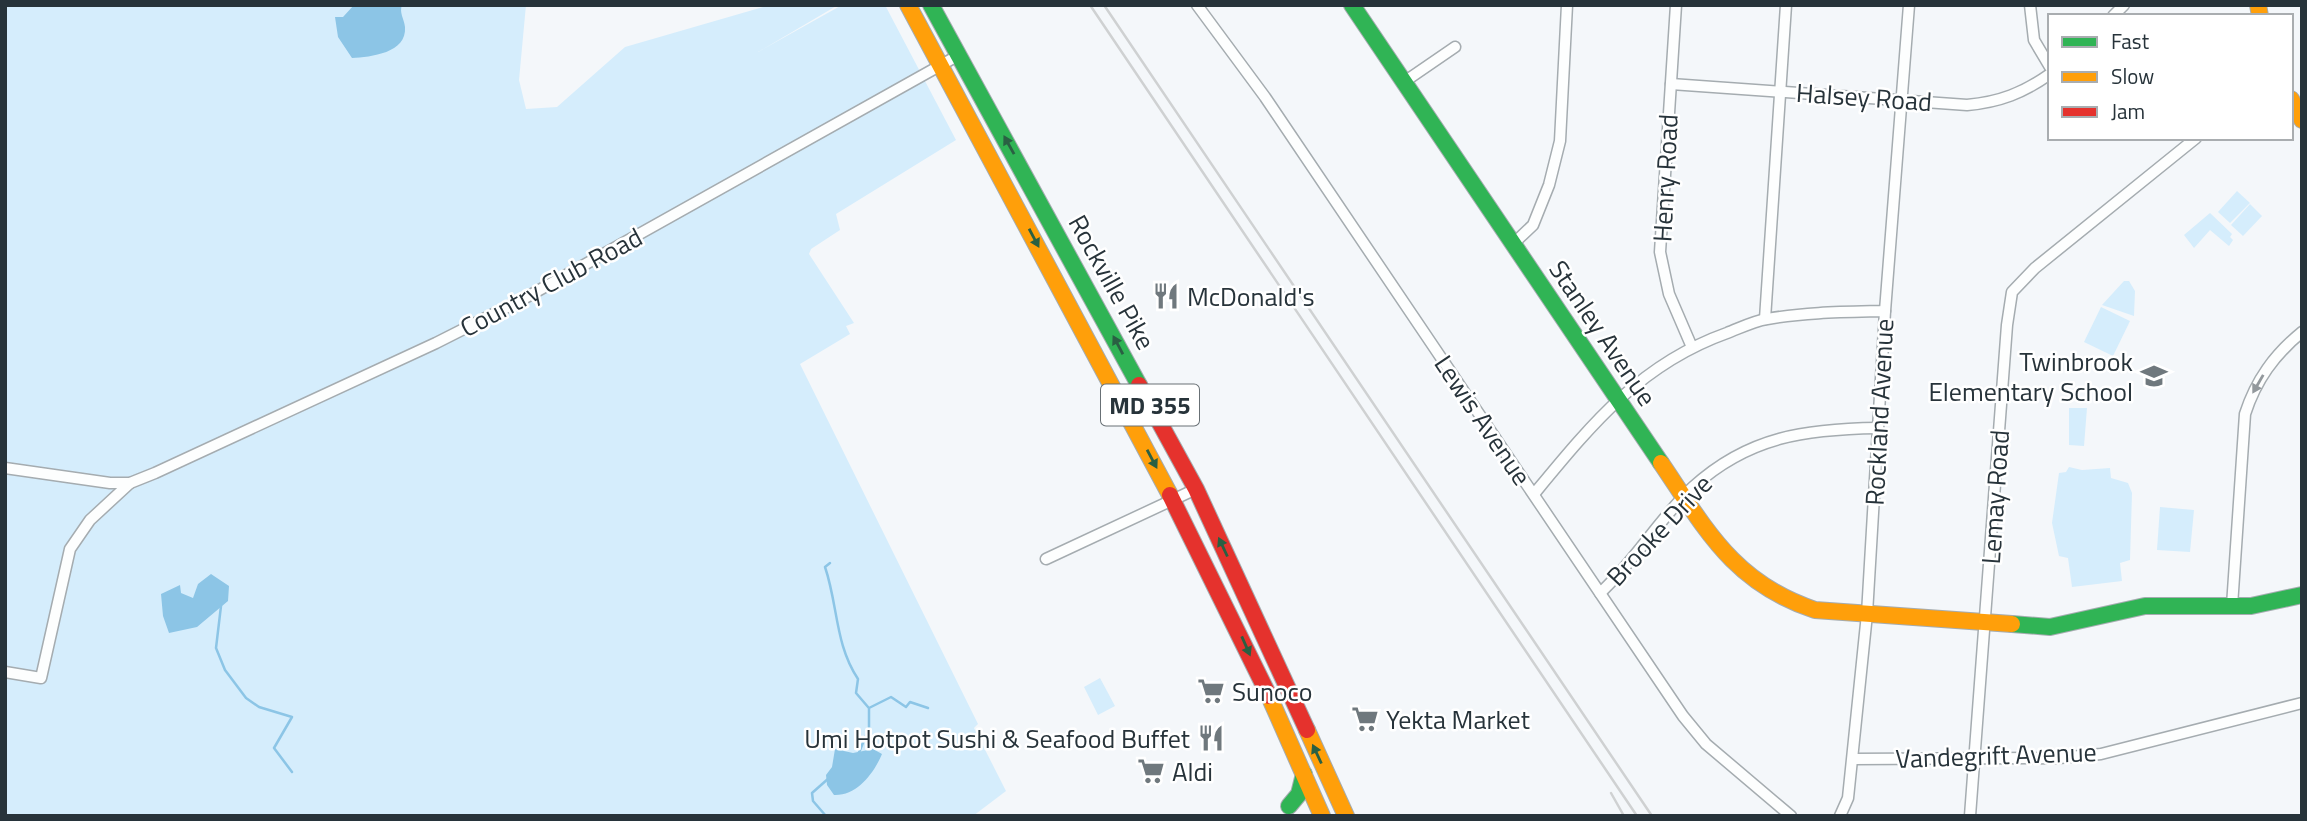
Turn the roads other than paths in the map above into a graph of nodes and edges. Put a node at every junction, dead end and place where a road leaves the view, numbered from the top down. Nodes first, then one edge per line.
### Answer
1 (908, 5) edge
2 (931, 5) edge
3 (1197, 5) edge
4 (1352, 5) edge
5 (1567, 5) edge
6 (1676, 5) edge
7 (1786, 5) edge
8 (1909, 5) edge
9 (2031, 5) edge
10 (1455, 47) dead end
11 (959, 55) junction
12 (2048, 64) edge
13 (941, 66) junction
14 (2048, 75) edge
15 (1404, 82) junction
16 (1671, 85) junction
17 (1780, 92) junction
18 (1903, 100) junction
19 (2293, 103) edge
20 (2302, 120) edge
21 (2194, 140) edge
22 (1513, 244) junction
23 (1885, 311) junction
24 (1765, 319) junction
25 (2302, 332) edge
26 (1691, 345) junction
27 (1618, 398) junction
28 (1878, 428) junction
29 (5, 468) edge
30 (130, 483) junction
31 (1196, 489) junction
32 (1534, 494) junction
33 (1173, 497) junction
34 (1684, 497) junction
35 (1046, 559) dead end
36 (1600, 593) junction
37 (2302, 595) edge
38 (2232, 606) junction
39 (1867, 614) junction
40 (1987, 623) junction
41 (5, 673) edge
42 (2302, 703) edge
43 (1974, 758) junction
44 (1853, 759) junction
45 (1304, 775) junction
46 (1321, 815) edge
47 (1346, 816) edge
48 (1791, 816) edge
49 (1839, 816) edge
50 (1970, 816) edge

1 - 13 main road, Rockville Pike / MD 355
2 - 11 main road, Rockville Pike / MD 355
3 - 32 street, Lewis Avenue
4 - 15 main road, Stanley Avenue
5 - 22 street
6 - 16 street, Henry Road
7 - 17 street
8 - 18 street, Rockland Avenue
9 - 12 street
10 - 15 street
11 - 13 street, Country Club Road
31 -> 11 main road, Rockville Pike / MD 355
13 - 30 street, Country Club Road
13 -> 33 main road, Rockville Pike / MD 355
14 - 18 street, Halsey Road
15 - 22 main road, Stanley Avenue
16 - 17 street, Halsey Road
16 - 26 street, Henry Road
17 - 18 street, Halsey Road
17 - 24 street
18 - 23 street, Rockland Avenue
19 - 20 main road
21 - 40 street, Lemay Road
22 - 27 main road, Stanley Avenue
23 - 24 street
23 - 28 street, Rockland Avenue
24 - 26 street
25 -> 38 street
26 - 27 street
27 - 32 street
27 - 34 main road, Stanley Avenue
28 - 34 street, Brooke Drive
28 - 39 street, Rockland Avenue
29 - 30 street, Country Club Road
30 - 41 street, Country Club Road
31 - 33 street
47 -> 31 main road, Rockville Pike / MD 355
32 - 36 street, Lewis Avenue
33 - 35 street
33 -> 45 main road, Rockville Pike / MD 355
34 - 36 street, Brooke Drive
34 - 39 main road, Stanley Avenue
36 - 48 street, Lewis Avenue
37 - 38 main road, Stanley Avenue
38 - 40 main road, Stanley Avenue
39 - 40 main road, Stanley Avenue
39 - 44 street, Rockland Avenue
40 - 43 street, Lemay Road
42 - 43 street, Vandegrift Avenue
43 - 44 street, Vandegrift Avenue
43 - 50 street, Lemay Road
44 - 49 street, Rockland Avenue
45 - 46 main road, Rockville Pike / MD 355
45 - 46 main road

